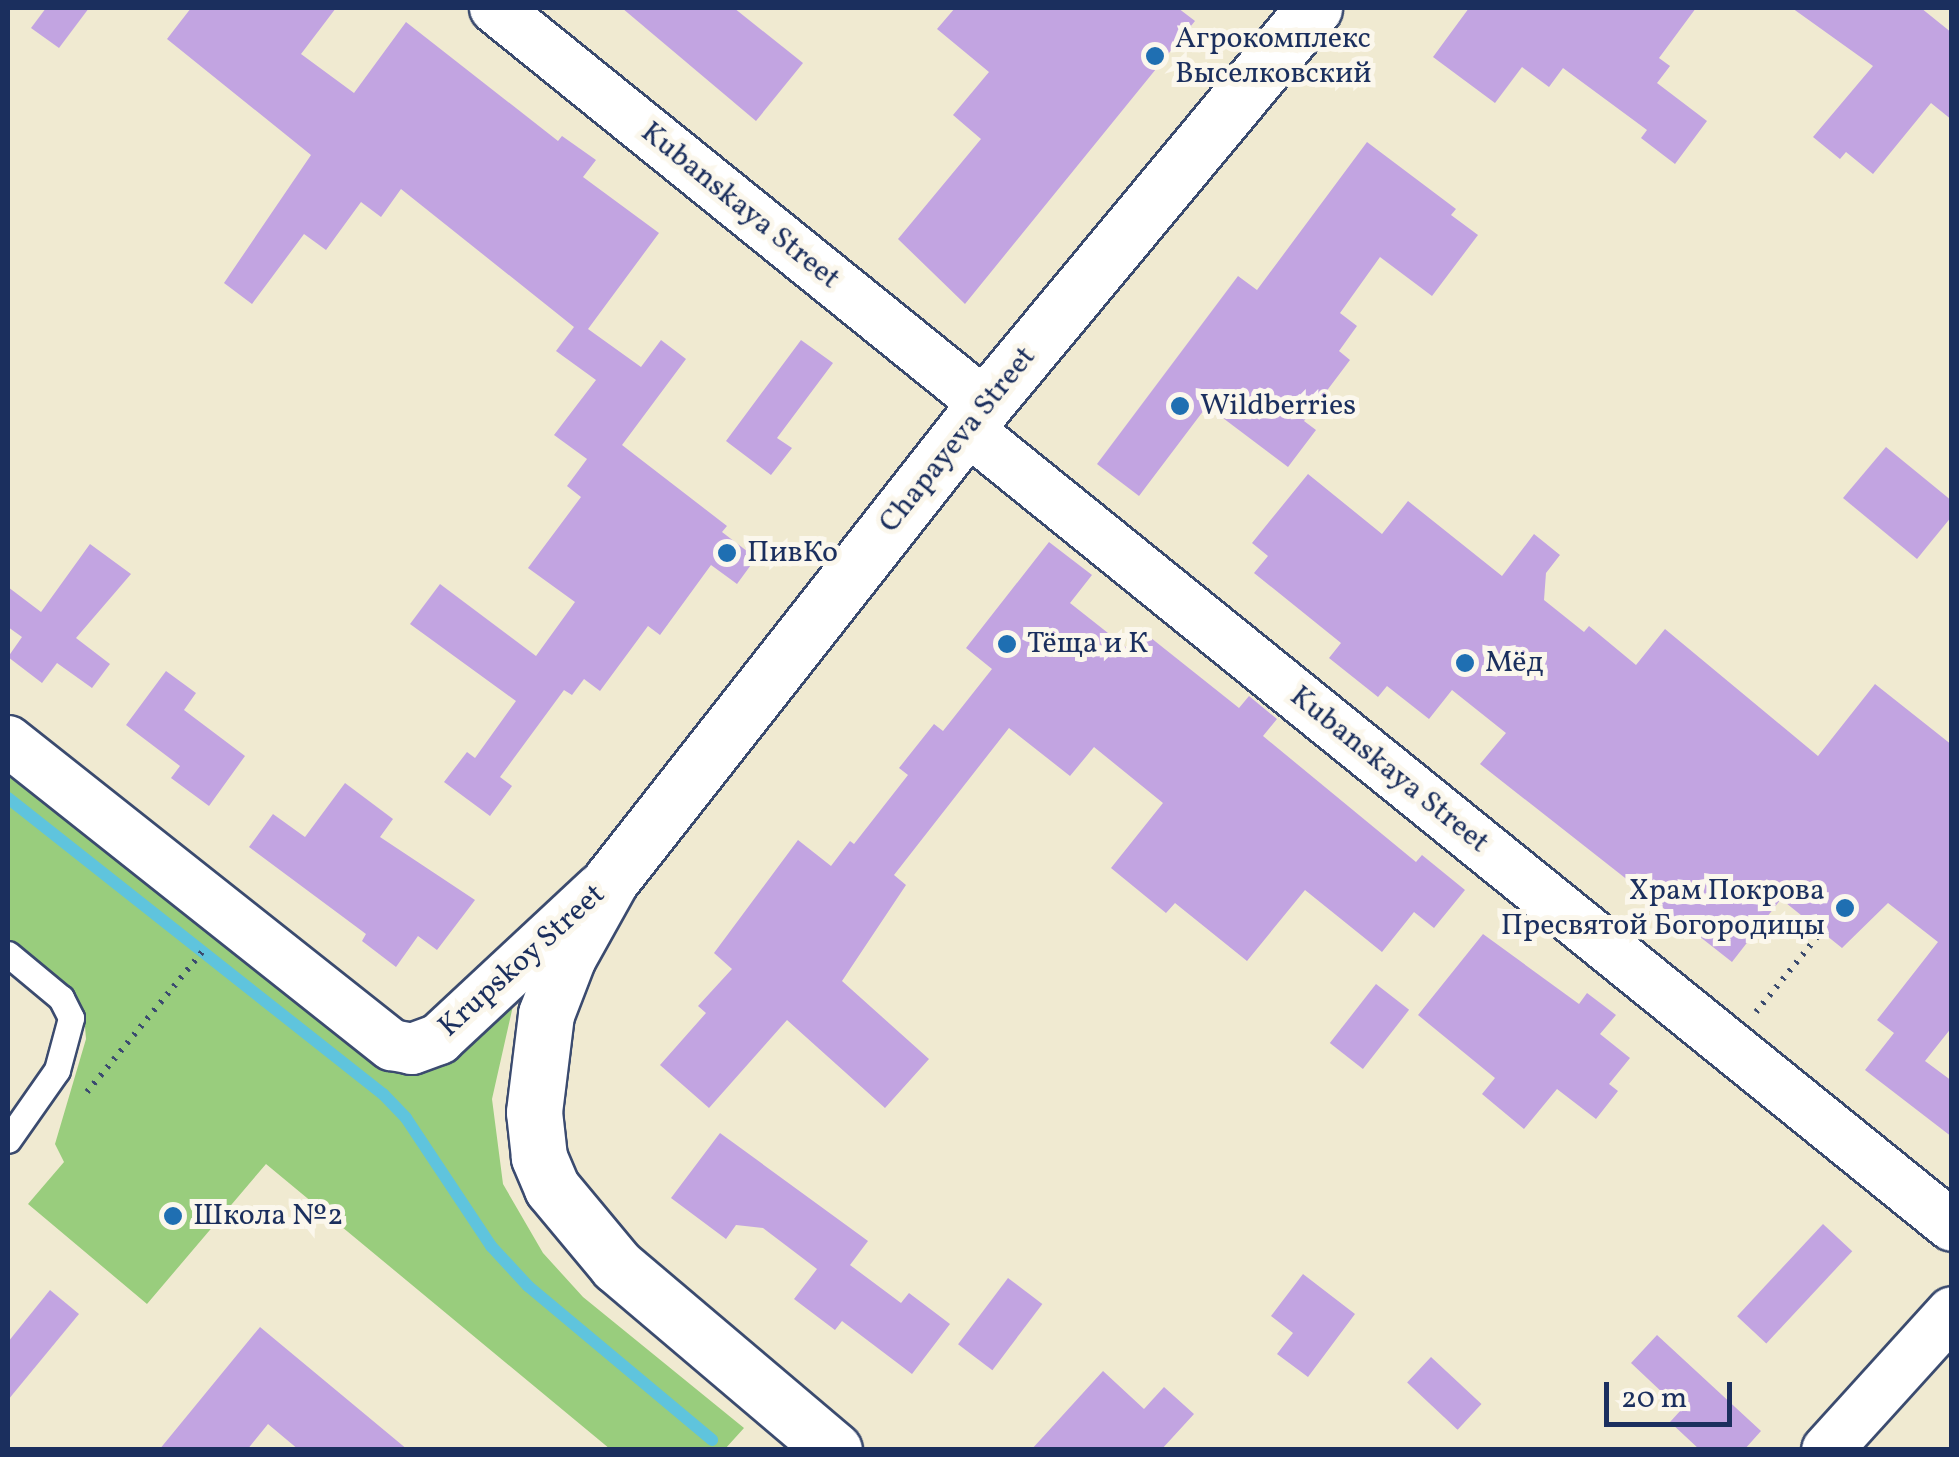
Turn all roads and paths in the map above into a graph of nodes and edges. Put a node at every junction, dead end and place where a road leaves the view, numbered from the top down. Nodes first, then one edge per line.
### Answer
1 (495, 8) edge
2 (1314, 8) edge
3 (976, 416) junction
4 (8, 741) edge
5 (611, 880) junction
6 (1821, 932) dead end
7 (8, 954) edge
8 (190, 967) dead end
9 (1790, 970) dead end
10 (82, 1097) dead end
11 (8, 1140) edge
12 (1952, 1226) edge
13 (1952, 1312) edge
14 (834, 1450) edge
15 (1827, 1450) edge

1 - 3 street, Kubanskaya Street
2 - 3 street, Chapayeva Street
3 - 5 street, Chapayeva Street
3 - 12 street, Kubanskaya Street
4 - 5 street, Krupskoy Street
5 - 14 street, Krupskoy Street
6 - 9 path
7 - 11 lane
8 - 10 path
13 - 15 street

